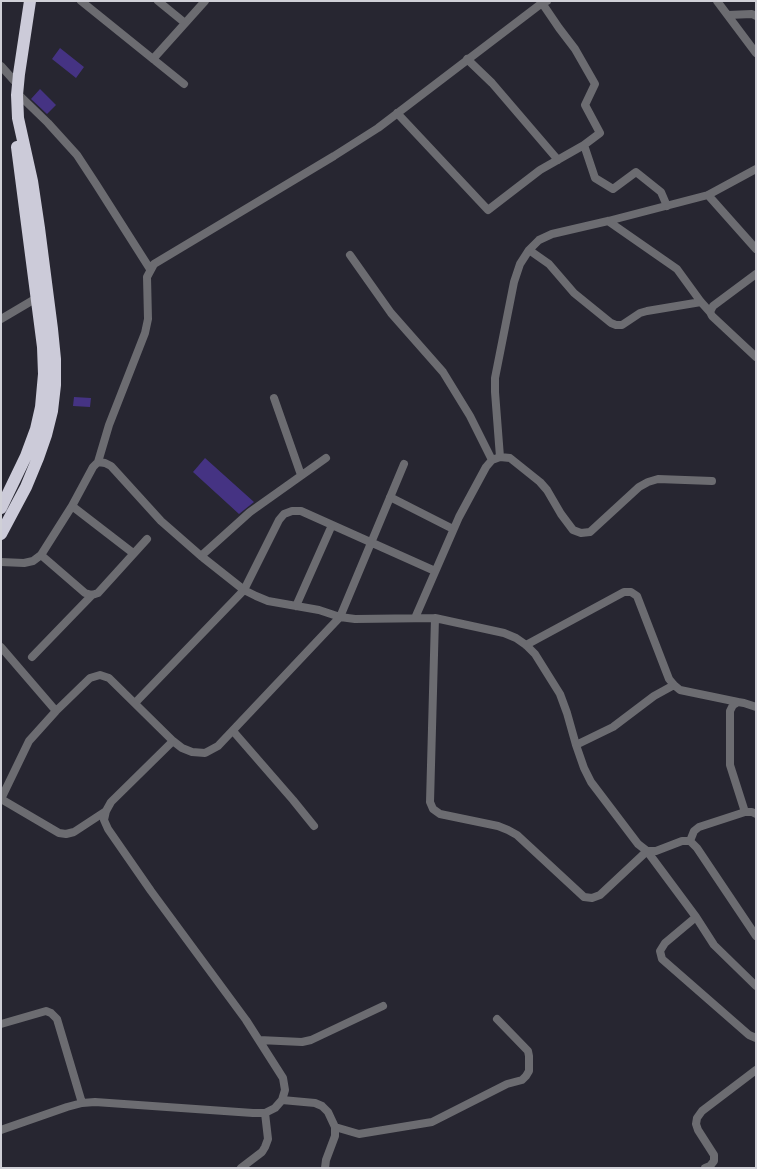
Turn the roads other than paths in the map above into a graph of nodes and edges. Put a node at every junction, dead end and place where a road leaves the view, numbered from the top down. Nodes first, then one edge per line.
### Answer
1 (30, 1) edge
2 (81, 1) edge
3 (158, 1) edge
4 (205, 1) edge
5 (717, 1) edge
6 (544, 2) edge
7 (728, 15) junction
8 (756, 16) edge
9 (186, 23) junction
10 (756, 53) edge
11 (153, 59) junction
12 (467, 59) junction
13 (1, 66) edge
14 (184, 84) dead end
15 (17, 89) junction
16 (397, 113) junction
17 (19, 128) junction
18 (584, 144) junction
19 (558, 160) junction
20 (756, 169) edge
21 (708, 195) junction
22 (667, 206) junction
23 (608, 221) junction
24 (756, 249) edge
25 (529, 250) junction
26 (350, 255) dead end
27 (150, 270) junction
28 (756, 274) edge
29 (48, 292) junction
30 (37, 298) junction
31 (701, 302) junction
32 (710, 312) junction
33 (1, 320) edge
34 (756, 357) edge
35 (274, 398) dead end
36 (500, 457) junction
37 (326, 458) dead end
38 (492, 460) junction
39 (98, 462) junction
40 (404, 464) dead end
41 (301, 475) junction
42 (712, 481) dead end
43 (390, 497) junction
44 (72, 506) junction
45 (1, 508) edge
46 (332, 525) junction
47 (453, 529) junction
48 (1, 534) edge
49 (147, 539) dead end
50 (371, 542) junction
51 (133, 553) junction
52 (41, 555) junction
53 (200, 556) junction
54 (1, 562) edge
55 (435, 571) junction
56 (244, 590) junction
57 (92, 595) junction
58 (296, 606) junction
59 (340, 616) junction
60 (415, 618) junction
61 (435, 618) junction
62 (526, 645) junction
63 (1, 647) edge
64 (32, 658) dead end
65 (674, 685) junction
66 (738, 702) junction
67 (135, 704) junction
68 (756, 706) edge
69 (56, 711) junction
70 (233, 731) junction
71 (173, 741) junction
72 (576, 746) junction
73 (1, 799) edge
74 (106, 811) junction
75 (746, 812) junction
76 (756, 814) edge
77 (314, 826) dead end
78 (690, 841) junction
79 (647, 851) junction
80 (696, 917) junction
81 (756, 936) edge
82 (756, 986) edge
83 (383, 1006) dead end
84 (497, 1019) dead end
85 (1, 1024) edge
86 (756, 1038) edge
87 (259, 1040) junction
88 (756, 1070) edge
89 (282, 1100) junction
90 (82, 1103) junction
91 (265, 1113) junction
92 (335, 1127) junction
93 (1, 1130) edge
94 (241, 1168) edge
95 (325, 1168) edge
96 (705, 1168) edge

1 - 15 highway
2 - 11 street
3 - 9 street
4 - 9 street
5 - 7 street
6 - 12 street
6 - 18 street
7 - 8 street
7 - 10 street
9 - 11 street
11 - 14 street
12 - 16 street
12 - 19 street
13 - 15 street
15 - 17 highway
15 - 27 street
16 - 19 street
16 - 27 street
17 - 29 highway
17 - 30 highway
18 - 19 street
18 - 22 street
20 - 21 street
21 - 22 street
21 - 24 street
22 - 23 street
23 - 25 street
23 - 31 street
25 - 31 street
25 - 36 street
26 - 38 street
27 - 39 street
28 - 32 street
29 - 30 street
29 - 48 highway
30 - 33 street
30 - 45 highway
31 - 32 street
32 - 34 street
35 - 41 street
36 - 38 street
36 - 42 street
37 - 41 street
38 - 47 street
39 - 44 street
39 - 53 street
40 - 43 street
41 - 53 street
43 - 47 street
43 - 50 street
44 - 51 street
44 - 52 street
46 - 50 street
46 - 56 street
46 - 58 street
47 - 55 street
49 - 51 street
50 - 55 street
50 - 59 street
51 - 57 street
52 - 54 street
52 - 57 street
53 - 56 street
55 - 60 street
56 - 58 street
56 - 67 street
57 - 64 street
58 - 59 street
59 - 60 street
59 - 70 street
60 - 61 street
61 - 62 street
61 - 79 street
62 - 65 street
62 - 72 street
63 - 69 street
65 - 66 street
65 - 72 street
66 - 68 street
66 - 75 street
67 - 69 street
67 - 71 street
69 - 73 street
70 - 71 street
70 - 77 street
71 - 74 street
72 - 79 street
73 - 74 street
74 - 87 street
75 - 76 street
75 - 78 street
78 - 79 street
78 - 81 street
79 - 80 street
80 - 82 street
80 - 86 street
83 - 87 street
84 - 92 street
85 - 90 street
87 - 89 street
88 - 96 street
89 - 91 street
89 - 92 street
90 - 91 street
90 - 93 street
91 - 94 street
92 - 95 street

